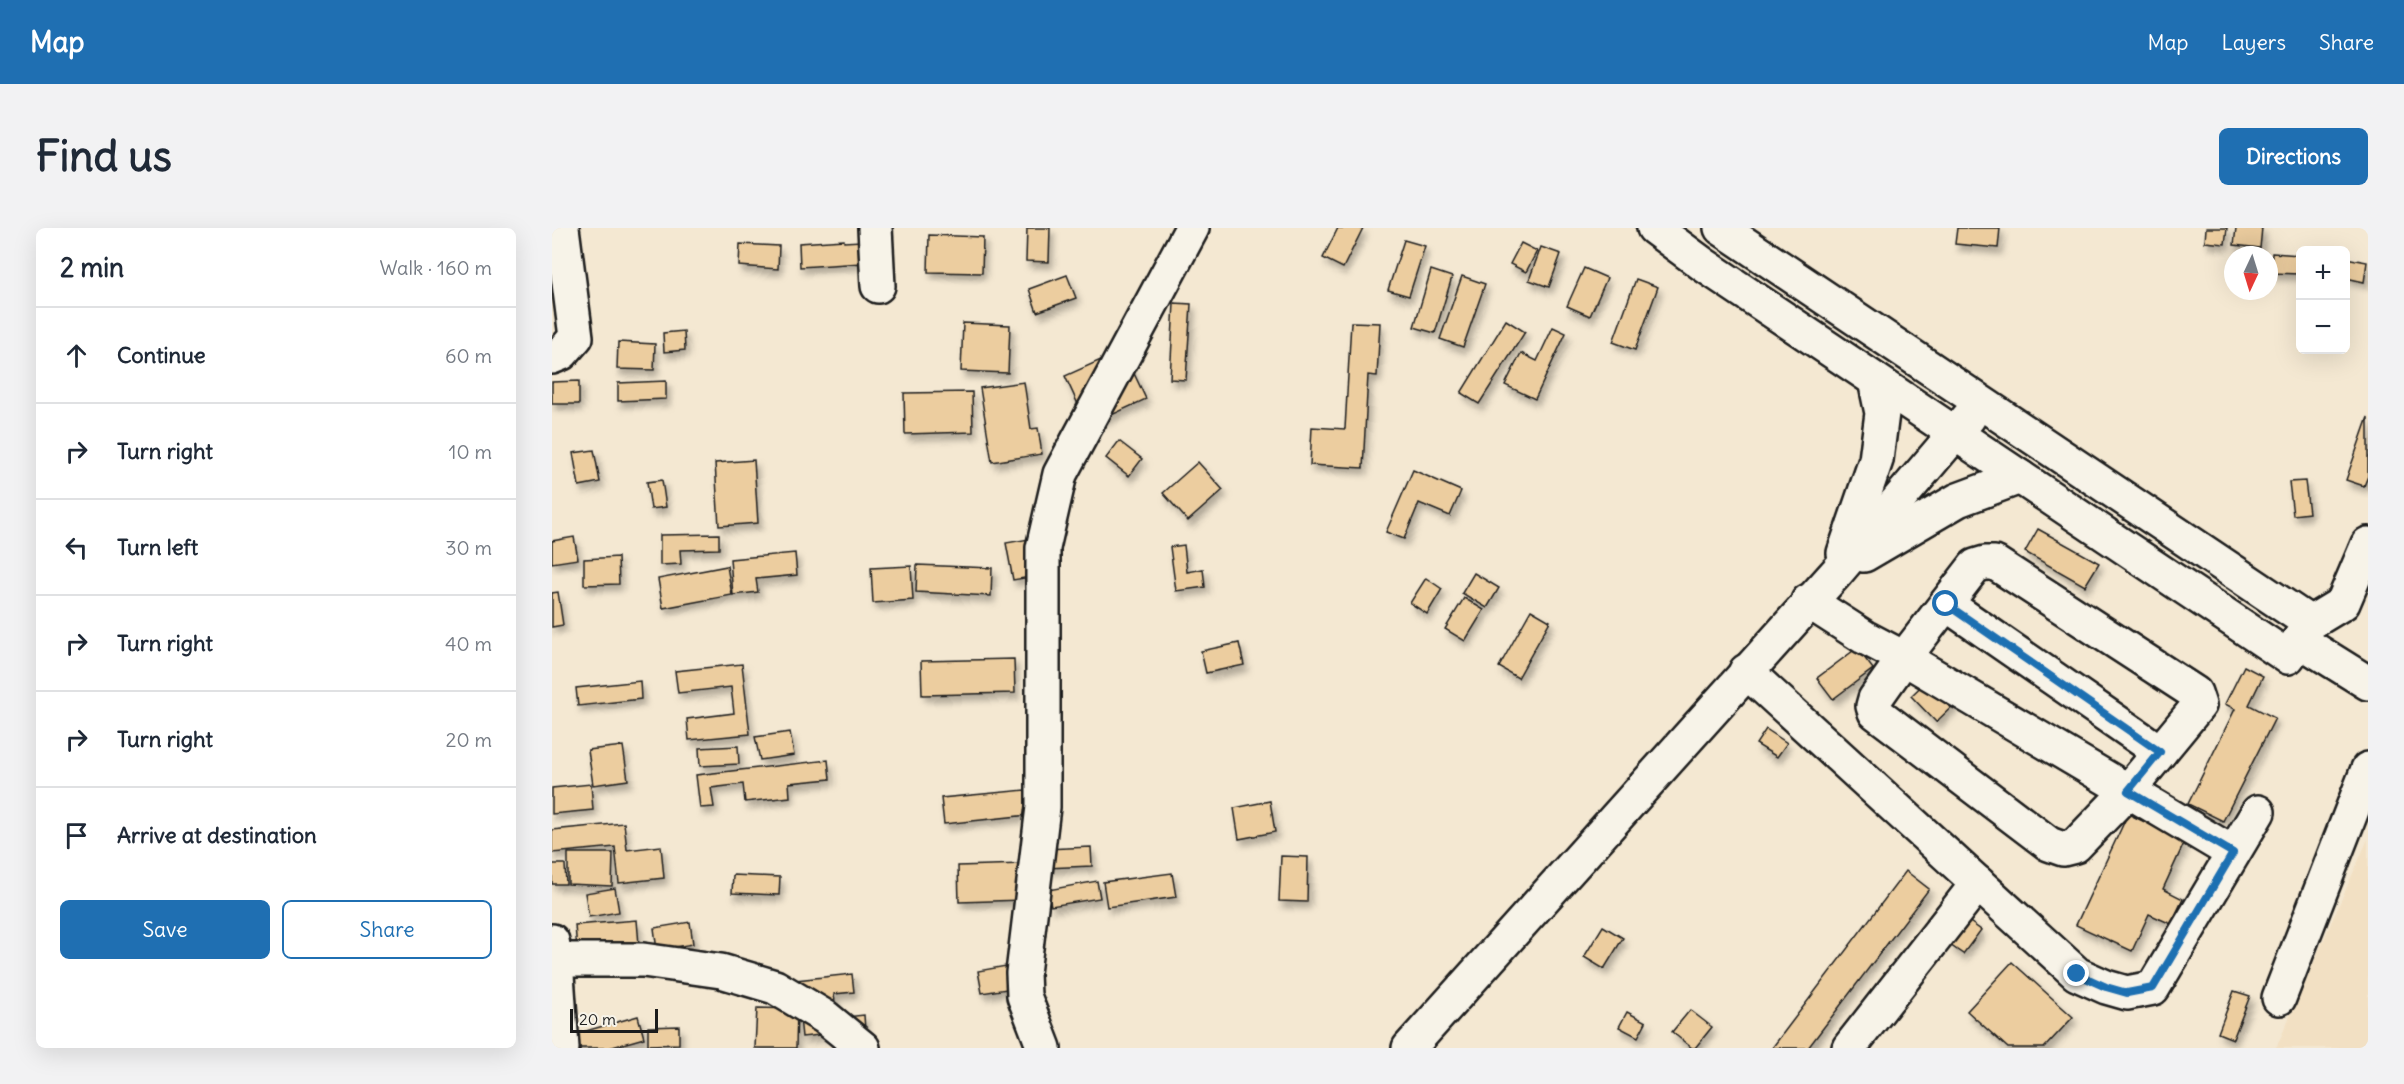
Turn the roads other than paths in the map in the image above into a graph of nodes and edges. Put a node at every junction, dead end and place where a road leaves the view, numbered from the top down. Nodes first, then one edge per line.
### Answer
1 (562, 228) edge
2 (875, 228) edge
3 (1192, 228) edge
4 (1654, 228) edge
5 (1721, 228) edge
6 (878, 286) dead end
7 (552, 357) edge
8 (1875, 380) junction
9 (1980, 402) junction
10 (1956, 434) junction
11 (2020, 477) junction
12 (2368, 544) edge
13 (1837, 572) junction
14 (1808, 602) junction
15 (1946, 604) junction
16 (2305, 632) junction
17 (1904, 658) junction
18 (1746, 671) junction
19 (2368, 683) edge
20 (2160, 752) junction
21 (2368, 769) edge
22 (2128, 791) junction
23 (2258, 812) dead end
24 (2233, 853) junction
25 (1978, 883) junction
26 (554, 950) edge
27 (2279, 998) dead end
28 (562, 1048) edge
29 (862, 1048) edge
30 (1044, 1048) edge
31 (1409, 1048) edge
32 (1849, 1048) edge

1 - 7 main road
2 - 6 main road
3 - 30 main road
4 - 8 main road
5 - 9 main road
8 - 10 main road
8 - 13 main road
9 - 10 main road
9 - 16 main road
10 - 11 main road
10 - 13 main road
11 - 13 main road
11 - 16 main road
12 - 16 main road
13 - 14 main road
14 - 17 main road
14 - 18 main road
15 - 17 main road
15 - 20 main road
15 - 20 main road
16 - 19 main road
17 - 22 main road
17 - 22 main road
18 - 25 main road
18 - 31 main road
20 - 22 main road
21 - 27 main road
22 - 24 main road
23 - 24 main road
24 - 25 main road
25 - 32 main road
26 - 28 main road
26 - 29 main road

